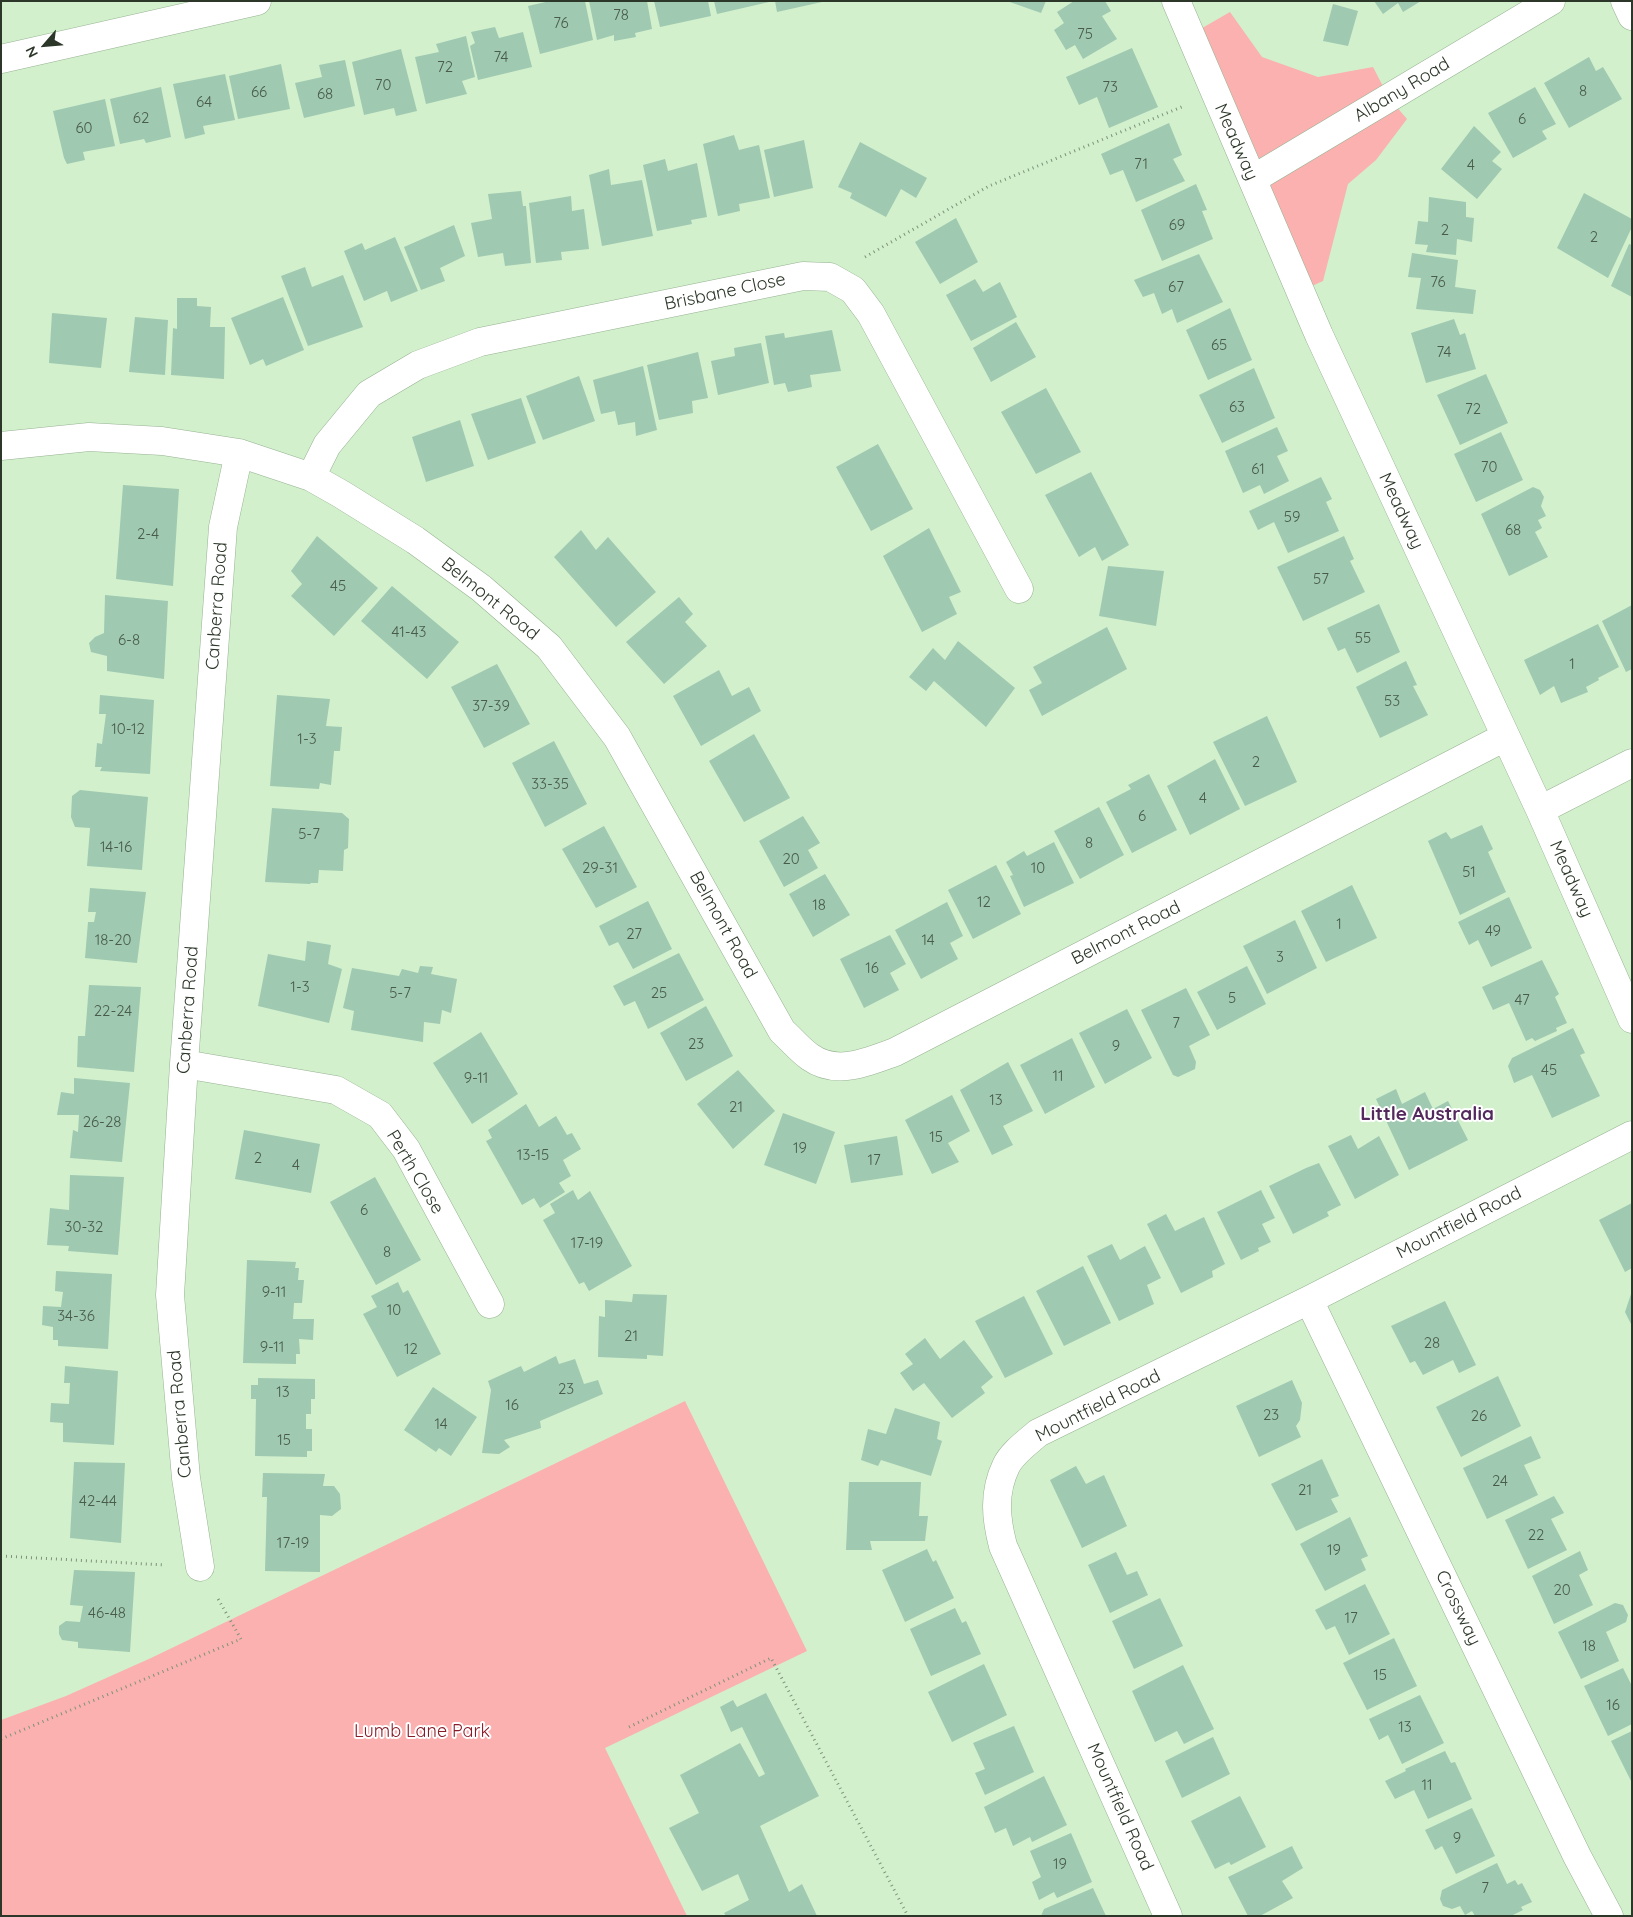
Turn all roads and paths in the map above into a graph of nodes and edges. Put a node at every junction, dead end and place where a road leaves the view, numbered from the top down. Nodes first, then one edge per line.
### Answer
1 (257, 1) edge
2 (1176, 1) edge
3 (1551, 1) edge
4 (1625, 1) edge
5 (1632, 16) edge
6 (1, 59) edge
7 (1215, 93) junction
8 (1253, 178) junction
9 (830, 277) junction
10 (1, 446) edge
11 (239, 453) junction
12 (311, 477) junction
13 (1019, 588) dead end
14 (1505, 737) junction
15 (1632, 763) edge
16 (1540, 810) junction
17 (1632, 1019) edge
18 (184, 1064) junction
19 (1632, 1135) edge
20 (1309, 1300) junction
21 (490, 1304) dead end
22 (1, 1556) edge
23 (200, 1567) junction
24 (629, 1727) dead end
25 (1, 1739) edge
26 (908, 1916) edge
27 (1168, 1916) edge
28 (1609, 1916) edge

1 - 6 street
2 - 7 street, Meadway
3 - 8 street, Albany Road
4 - 5 street
7 - 8 street, Meadway
7 - 9 path
8 - 14 street, Meadway
9 - 12 street, Brisbane Close
9 - 13 street, Brisbane Close
10 - 11 street, Belmont Road
11 - 12 street, Belmont Road
11 - 18 street, Canberra Road
12 - 14 street, Belmont Road
14 - 16 street, Meadway
15 - 16 street
16 - 17 street, Meadway
18 - 21 street, Perth Close
18 - 23 street, Canberra Road
19 - 20 street, Mountfield Road
20 - 27 street, Mountfield Road
20 - 28 street, Crossway
22 - 23 path
23 - 25 path
24 - 26 path

